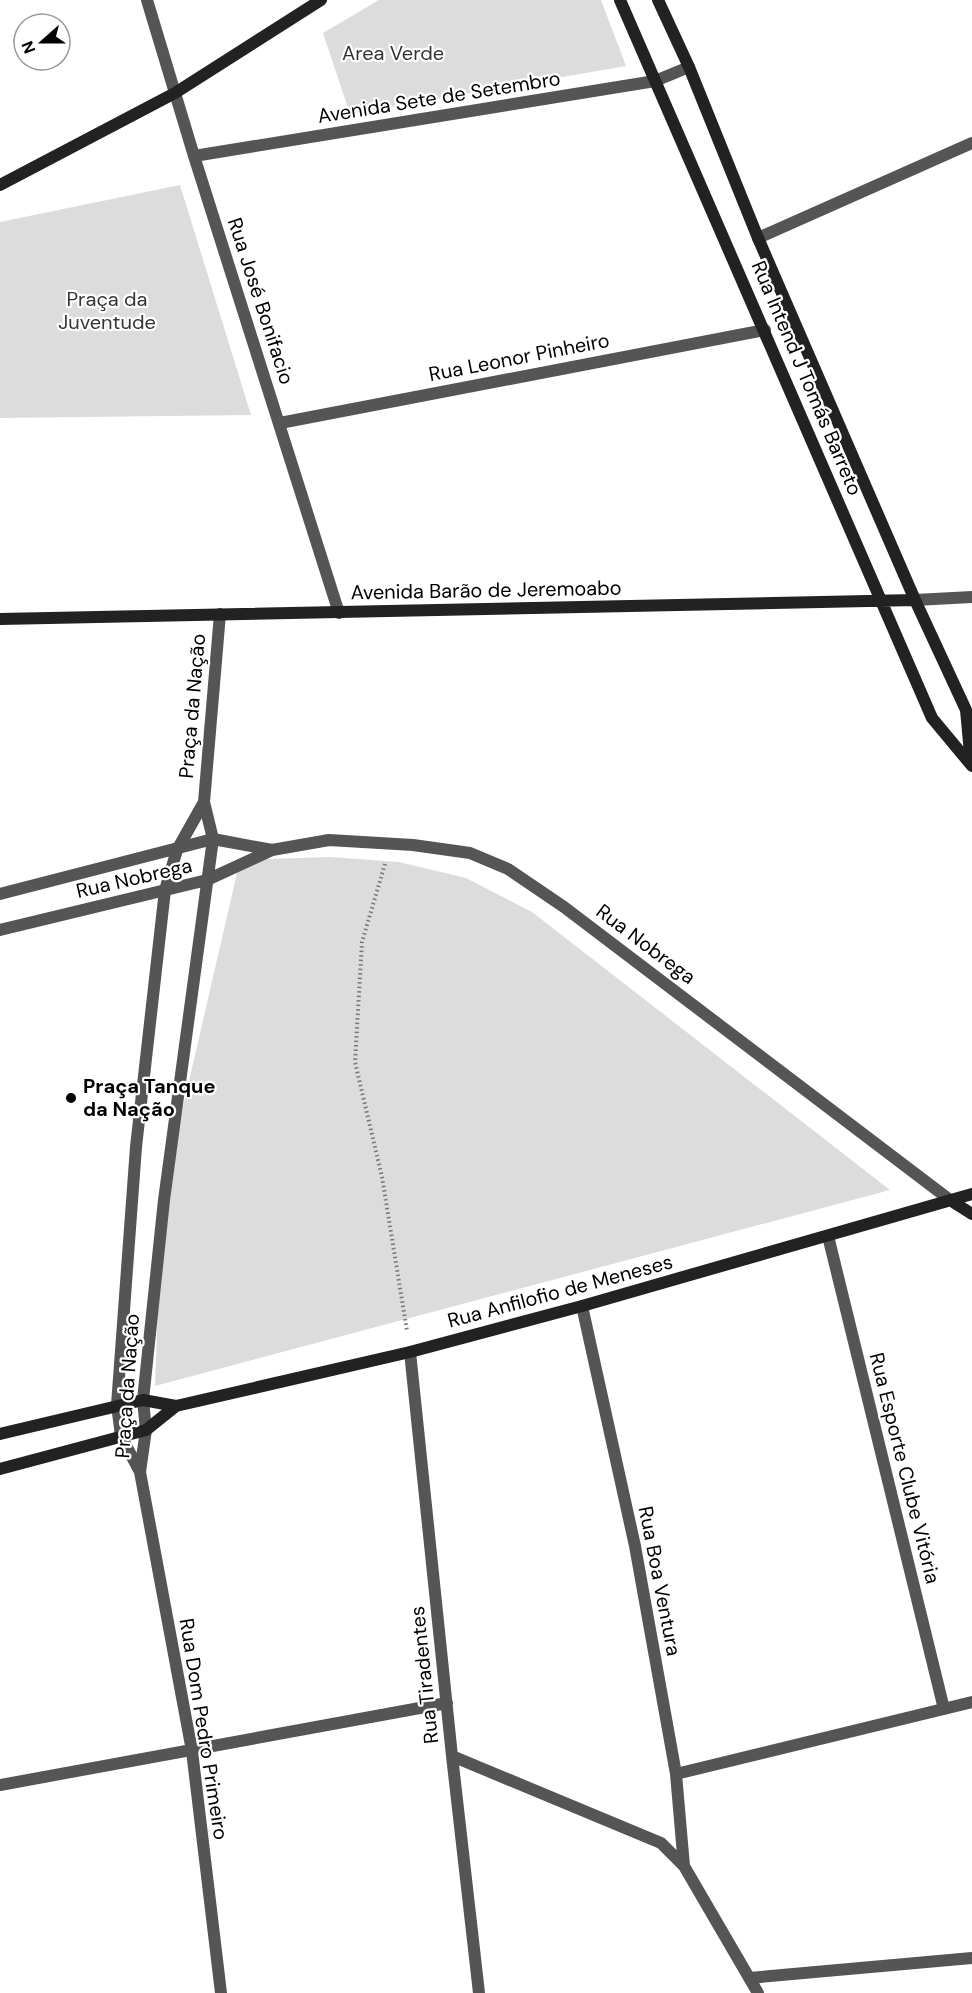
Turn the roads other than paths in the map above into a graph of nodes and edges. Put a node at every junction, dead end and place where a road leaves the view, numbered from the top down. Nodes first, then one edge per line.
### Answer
1 (147, 0) edge
2 (321, 0) edge
3 (620, 0) edge
4 (658, 0) edge
5 (689, 67) junction
6 (655, 81) junction
7 (175, 93) junction
8 (972, 143) edge
9 (194, 156) junction
10 (0, 185) edge
11 (758, 238) junction
12 (765, 330) junction
13 (280, 423) junction
14 (972, 597) edge
15 (881, 599) junction
16 (915, 600) junction
17 (339, 613) junction
18 (220, 614) junction
19 (0, 619) edge
20 (972, 765) edge
21 (204, 802) junction
22 (213, 839) junction
23 (177, 849) junction
24 (272, 850) junction
25 (207, 880) junction
26 (165, 890) junction
27 (0, 894) edge
28 (0, 930) edge
29 (972, 1194) edge
30 (950, 1200) junction
31 (972, 1215) edge
32 (828, 1236) junction
33 (582, 1306) junction
34 (410, 1352) junction
35 (143, 1400) junction
36 (117, 1405) junction
37 (176, 1406) junction
38 (146, 1430) junction
39 (0, 1434) edge
40 (121, 1436) junction
41 (0, 1469) edge
42 (140, 1472) junction
43 (972, 1702) edge
44 (447, 1703) junction
45 (944, 1709) junction
46 (192, 1751) junction
47 (452, 1756) junction
48 (676, 1774) junction
49 (0, 1785) edge
50 (684, 1866) junction
51 (972, 1958) edge
52 (749, 1978) junction
53 (221, 1993) edge
54 (478, 1993) edge
55 (758, 1993) edge

1 - 7 street, Rua José Bonifacio
2 - 7 main road
3 - 6 main road, Rua Intend J Tomás Barreto
4 - 5 main road, Rua Intend J Tomás Barreto
5 - 6 street, Avenida Sete de Setembro
5 - 11 main road, Rua Intend J Tomás Barreto
6 - 9 street, Avenida Sete de Setembro
6 - 12 main road, Rua Intend J Tomás Barreto
7 - 9 street, Rua José Bonifacio
7 - 10 main road
8 - 11 street
9 - 13 street, Rua José Bonifacio
11 - 16 main road, Rua Intend J Tomás Barreto
12 - 13 street, Rua Leonor Pinheiro
12 - 15 main road, Rua Intend J Tomás Barreto
13 - 17 street, Rua José Bonifacio
14 - 16 street, Avenida Barão de Jeremoabo
15 - 16 main road, Avenida Barão de Jeremoabo
15 - 17 main road, Avenida Barão de Jeremoabo
15 - 20 main road, Rua Intend J Tomás Barreto
16 - 20 main road, Rua Intend J Tomás Barreto
17 - 18 main road, Avenida Barão de Jeremoabo
18 - 19 main road, Avenida Barão de Jeremoabo
18 - 21 street, Praça da Nação
21 - 22 street, Praça da Nação
21 - 23 street, Praça da Nação
22 - 23 street, Rua Nobrega
22 - 24 street, Rua Nobrega
22 - 25 street, Praça da Nação
23 - 26 street, Praça da Nação
23 - 27 street, Rua Nobrega
24 - 25 street, Rua Nobrega
24 - 30 street, Rua Nobrega
25 - 26 street, Rua Nobrega
25 - 35 street, Praça da Nação
26 - 28 street, Rua Nobrega
26 - 36 street, Praça da Nação
29 - 30 main road, Rua Anfilofio de Meneses
30 - 31 main road
30 - 32 main road, Rua Anfilofio de Meneses
32 - 33 main road, Rua Anfilofio de Meneses
32 - 45 street, Rua Esporte Clube Vitória
33 - 34 main road, Rua Anfilofio de Meneses
33 - 48 street, Rua Boa Ventura
34 - 37 main road, Rua Anfilofio de Meneses
34 - 44 street, Rua Tiradentes
35 - 36 main road, Rua Anfilofio de Meneses
35 - 37 main road, Rua Anfilofio de Meneses
35 - 38 street, Praça da Nação
36 - 39 main road, Rua Anfilofio de Meneses
36 - 40 street, Praça da Nação
37 - 38 main road, Rua Anfilofio de Meneses
38 - 40 main road, Rua Anfilofio de Meneses
38 - 42 street, Praça da Nação
40 - 41 main road, Rua Anfilofio de Meneses
40 - 42 street, Praça da Nação
42 - 46 street, Rua Dom Pedro Primeiro
43 - 45 street
44 - 46 street
44 - 47 street, Rua Tiradentes
45 - 48 street
46 - 49 street
46 - 53 street, Rua Dom Pedro Primeiro
47 - 50 street
47 - 54 street, Rua Tiradentes
48 - 50 street, Rua Boa Ventura
50 - 52 street
51 - 52 street
52 - 55 street

